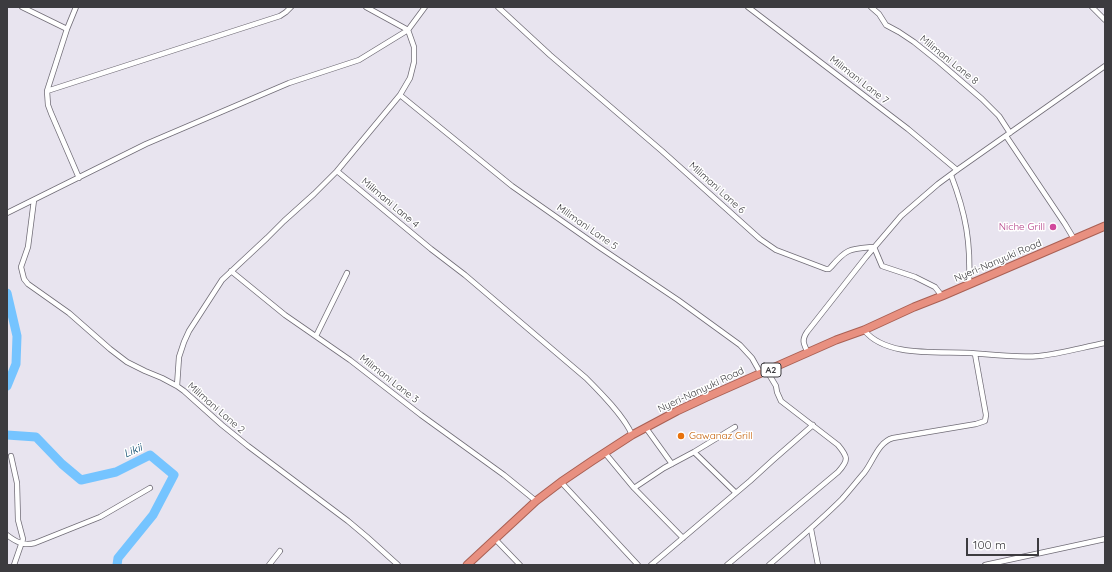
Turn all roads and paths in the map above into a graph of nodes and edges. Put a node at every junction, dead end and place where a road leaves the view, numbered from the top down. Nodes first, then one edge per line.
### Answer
1 (22, 7) edge
2 (76, 7) edge
3 (291, 7) edge
4 (366, 7) edge
5 (425, 7) edge
6 (498, 7) edge
7 (748, 7) edge
8 (871, 7) edge
9 (1092, 7) edge
10 (1105, 20) edge
11 (68, 29) junction
12 (408, 30) junction
13 (1105, 66) edge
14 (48, 91) junction
15 (400, 95) junction
16 (1010, 133) junction
17 (1006, 136) junction
18 (957, 170) junction
19 (337, 171) junction
20 (951, 175) junction
21 (79, 178) junction
22 (34, 200) junction
23 (7, 213) edge
24 (1105, 226) edge
25 (1074, 239) junction
26 (874, 248) junction
27 (232, 271) junction
28 (347, 273) dead end
29 (969, 284) junction
30 (942, 296) junction
31 (864, 330) junction
32 (316, 336) junction
33 (1105, 343) edge
34 (808, 353) junction
35 (975, 354) junction
36 (764, 372) junction
37 (177, 386) junction
38 (813, 425) junction
39 (734, 427) dead end
40 (646, 428) junction
41 (632, 435) junction
42 (694, 452) junction
43 (605, 453) junction
44 (11, 456) dead end
45 (672, 464) junction
46 (561, 482) junction
47 (150, 488) dead end
48 (634, 488) junction
49 (736, 493) junction
50 (536, 502) junction
51 (811, 529) junction
52 (7, 535) edge
53 (683, 538) junction
54 (495, 539) junction
55 (1105, 539) edge
56 (22, 544) junction
57 (280, 551) dead end
58 (14, 565) edge
59 (269, 565) edge
60 (398, 565) edge
61 (467, 565) edge
62 (520, 565) edge
63 (638, 565) edge
64 (651, 565) edge
65 (727, 565) edge
66 (769, 565) edge
67 (818, 565) edge
68 (985, 565) edge

1 - 11 street
2 - 11 street
3 - 14 street
4 - 12 street
5 - 12 street
6 - 26 street, Milimani Lane 6
7 - 18 street, Milimani Lane 7
8 - 16 street, Milimani Lane 8
9 - 10 street
11 - 14 street
12 - 15 street
12 - 21 street
13 - 16 street
14 - 21 street
15 - 19 street
15 - 36 street, Milimani Lane 5
16 - 17 street
17 - 18 street
17 - 25 street
18 - 20 street
19 - 27 street
19 - 41 street, Milimani Lane 4
20 - 26 street
20 - 29 street
21 - 22 street
22 - 23 street
22 - 37 street, Milimani Lane 2
24 - 25 highway, Nyeri-Nanyuki Road / A2
25 - 29 highway, Nyeri-Nanyuki Road / A2
26 - 30 street
26 - 34 street
27 - 32 street, Milimani Lane 3
27 - 37 street
28 - 32 street
29 - 30 highway, Nyeri-Nanyuki Road / A2
30 - 31 highway, Nyeri-Nanyuki Road / A2
31 - 34 highway, Nyeri-Nanyuki Road / A2
31 - 35 street
32 - 50 street, Milimani Lane 3
33 - 35 street
34 - 36 highway, Nyeri-Nanyuki Road / A2
35 - 51 street
36 - 38 street, Milimani Lane 5
36 - 40 highway, Nyeri-Nanyuki Road / A2
37 - 60 street, Milimani Lane 2
38 - 49 street
38 - 65 street, Milimani Lane 5
39 - 42 street
40 - 41 highway, Nyeri-Nanyuki Road / A2
40 - 45 street
41 - 43 highway, Nyeri-Nanyuki Road / A2
42 - 45 street
42 - 49 street
43 - 46 highway, Nyeri-Nanyuki Road / A2
43 - 48 street
44 - 56 street
45 - 48 street
46 - 50 highway, Nyeri-Nanyuki Road / A2
46 - 63 street
47 - 56 street
48 - 53 street
49 - 53 street
50 - 54 highway, Nyeri-Nanyuki Road / A2
51 - 66 street
51 - 67 street
52 - 56 street
53 - 64 street
54 - 61 highway, Nyeri-Nanyuki Road / A2
54 - 62 street
55 - 68 street
56 - 58 street
57 - 59 street

